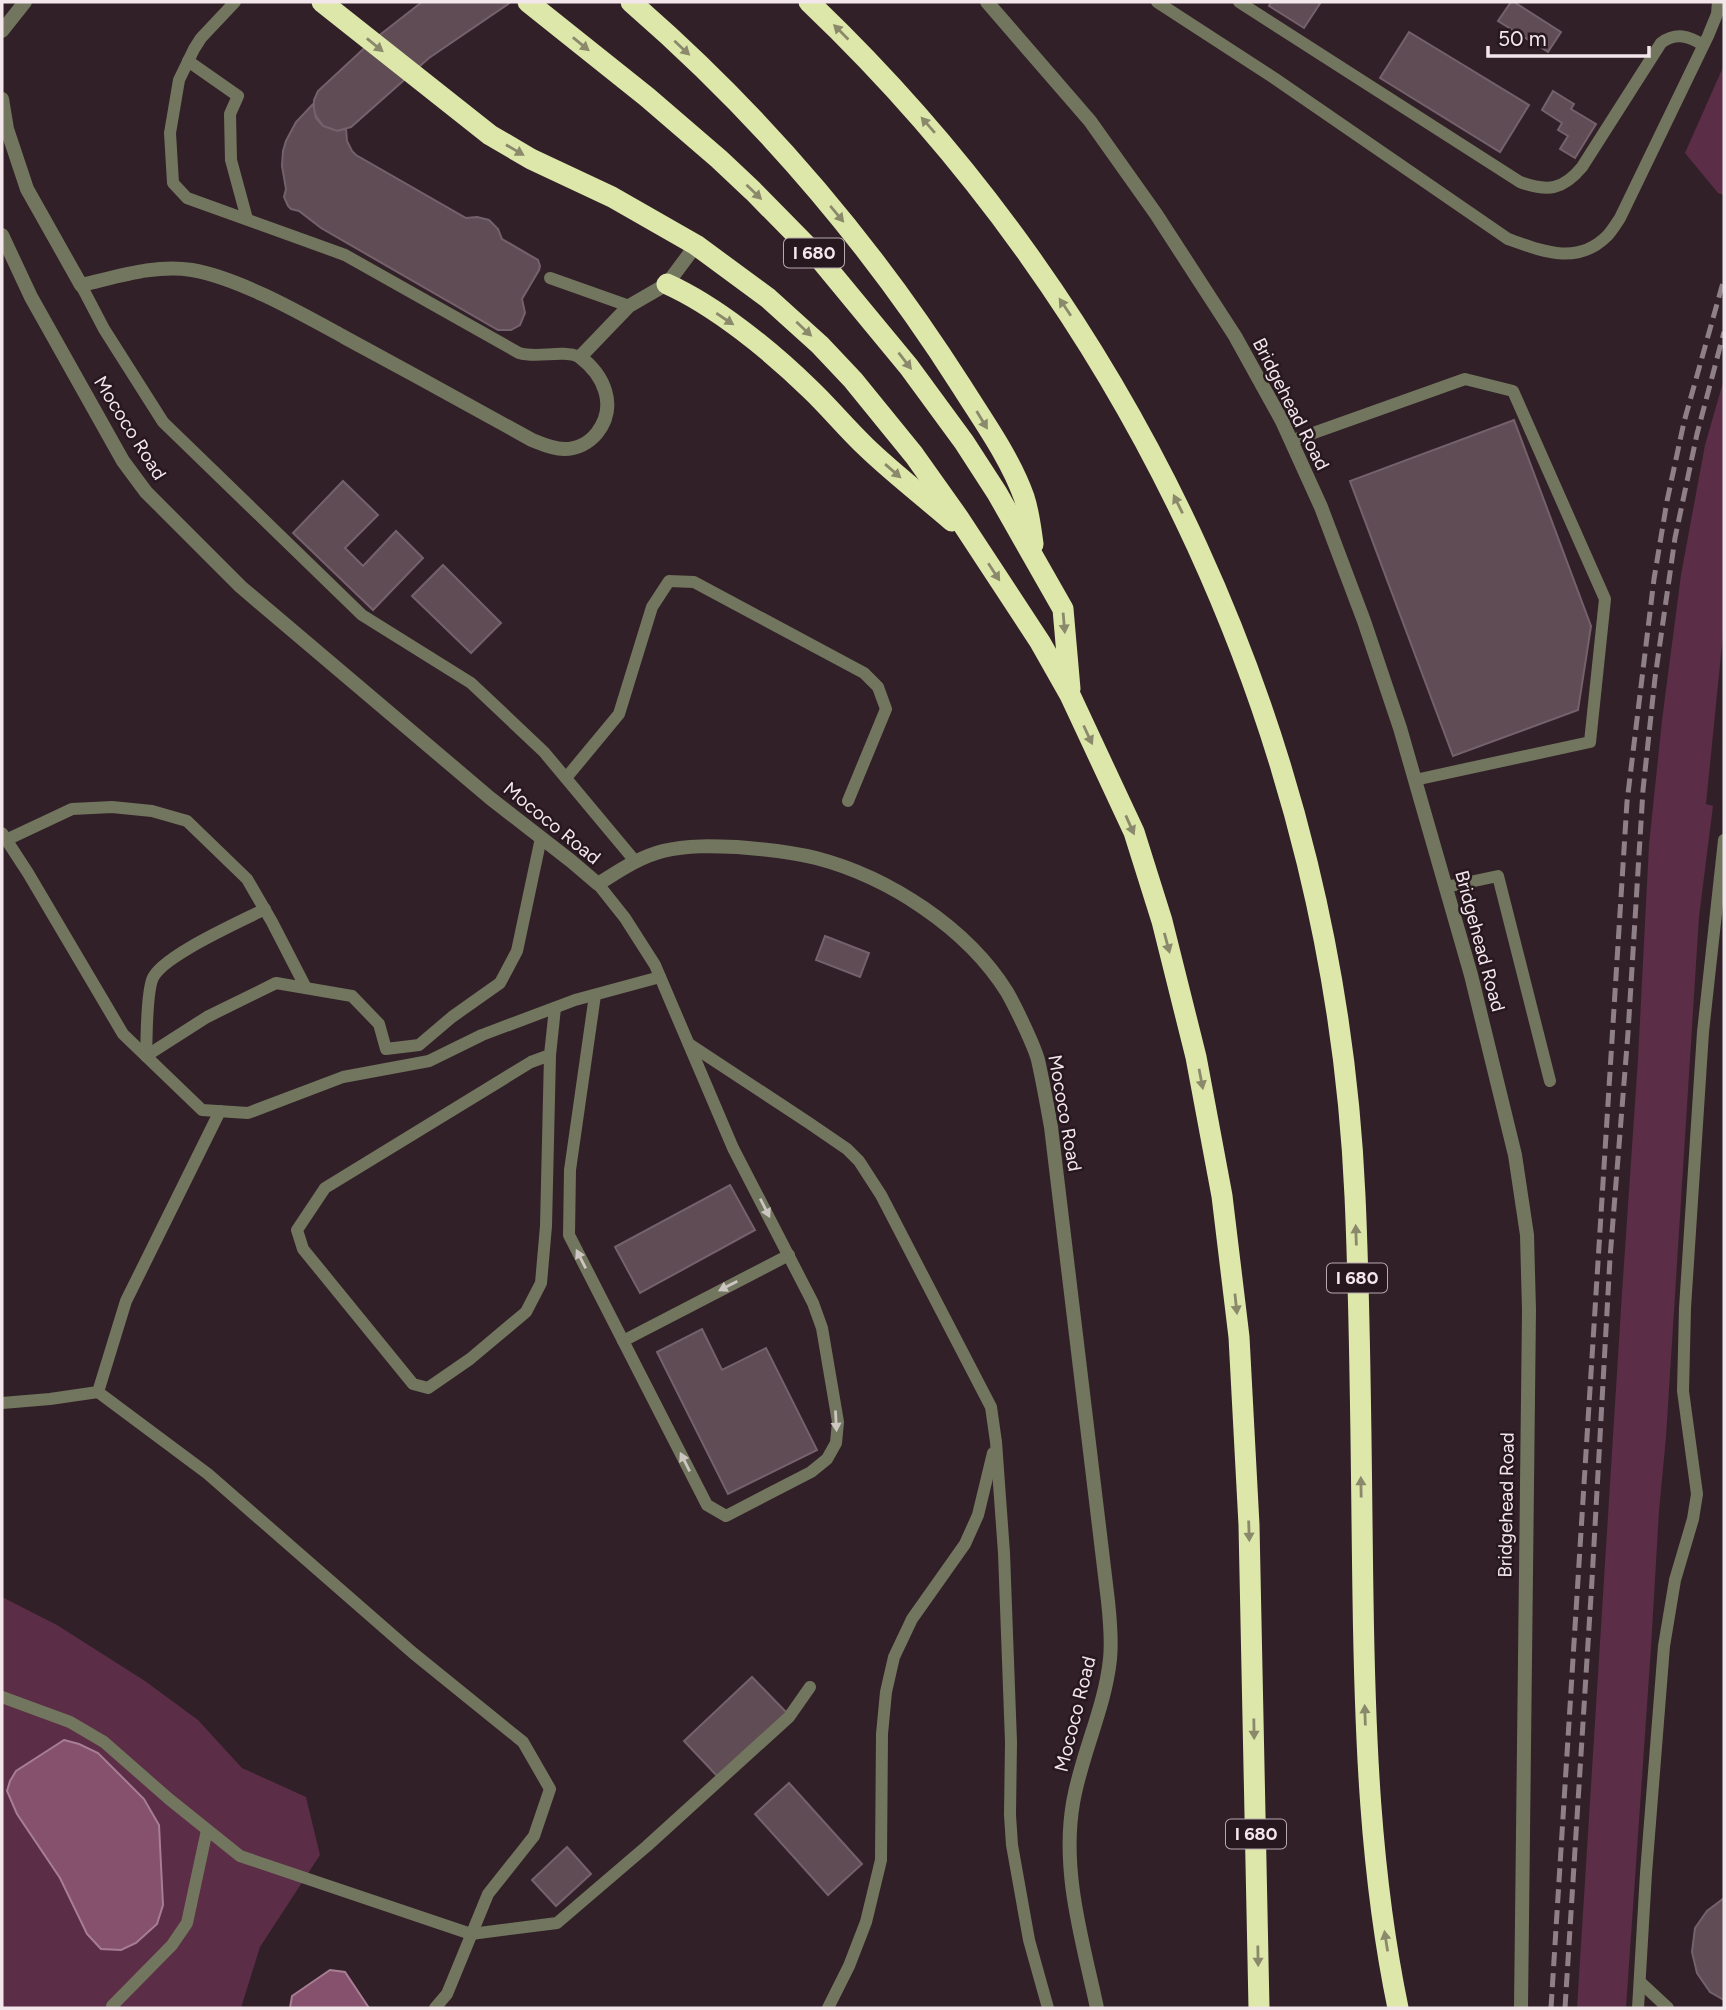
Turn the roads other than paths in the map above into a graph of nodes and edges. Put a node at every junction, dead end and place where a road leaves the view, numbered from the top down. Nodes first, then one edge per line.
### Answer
1 (25, 2) edge
2 (235, 2) edge
3 (322, 2) edge
4 (528, 2) edge
5 (631, 2) edge
6 (809, 2) edge
7 (987, 2) edge
8 (1157, 2) edge
9 (1239, 2) edge
10 (1718, 2) edge
11 (2, 33) edge
12 (1703, 46) junction
13 (188, 61) junction
14 (2, 99) edge
15 (247, 219) junction
16 (2, 235) edge
17 (696, 245) junction
18 (550, 278) dead end
19 (667, 284) junction
20 (81, 285) junction
21 (629, 306) junction
22 (580, 357) junction
23 (1291, 441) junction
24 (971, 537) junction
25 (1037, 561) junction
26 (1070, 695) junction
27 (566, 778) junction
28 (1415, 780) junction
29 (848, 801) dead end
30 (4, 837) edge
31 (541, 838) junction
32 (1724, 840) edge
33 (635, 861) junction
34 (597, 884) junction
35 (1446, 887) junction
36 (265, 909) junction
37 (660, 977) junction
38 (306, 988) junction
39 (595, 995) junction
40 (555, 1008) junction
41 (689, 1044) junction
42 (550, 1055) junction
43 (146, 1056) junction
44 (1550, 1081) dead end
45 (220, 1111) junction
46 (789, 1255) junction
47 (623, 1340) junction
48 (98, 1392) junction
49 (2, 1403) edge
50 (996, 1442) junction
51 (810, 1687) dead end
52 (2, 1697) edge
53 (207, 1830) junction
54 (471, 1934) junction
55 (1640, 1982) junction
56 (112, 2006) dead end
57 (435, 2008) edge
58 (828, 2008) edge
59 (1048, 2008) edge
60 (1097, 2008) edge
61 (1258, 2008) edge
62 (1398, 2008) edge
63 (1521, 2008) edge
64 (1638, 2008) edge
65 (1668, 2008) edge

1 - 11 street
2 - 13 lane
3 -> 17 highway, I 680
4 -> 25 highway, I 680
5 -> 25 highway, I 680
62 -> 6 highway, I 680
7 - 23 street, Bridgehead Road
8 - 12 lane
9 - 12 lane
10 - 12 lane
13 - 15 lane
13 - 15 lane
14 - 20 street
15 - 22 lane
16 - 31 street, Mococo Road
17 - 19 street
17 -> 24 highway, I 680
18 - 21 lane
19 - 21 street
19 -> 24 highway
20 - 22 street
20 - 27 lane
21 - 22 street
23 - 28 street, Bridgehead Road
23 - 28 lane
24 -> 26 highway, I 680
25 -> 26 highway, I 680
26 -> 61 highway, I 680
27 - 29 lane
27 - 33 lane
28 - 35 street, Bridgehead Road
30 - 36 lane
30 - 43 lane
31 - 34 street, Mococo Road
31 - 38 lane
32 - 55 lane
33 - 34 street, Mococo Road
33 - 60 street, Mococo Road
34 - 37 lane
35 - 44 lane
35 - 63 street, Bridgehead Road
36 - 38 lane
36 - 43 lane
37 - 39 lane
37 - 41 lane
38 - 43 lane
39 - 40 lane
47 -> 39 lane
40 - 42 lane
40 - 45 lane
41 -> 46 lane
41 - 50 lane
42 - 42 lane
43 - 45 lane
45 - 48 lane
46 -> 47 lane
46 -> 47 lane
48 - 49 lane
48 - 54 lane
50 - 58 lane
50 - 59 lane
51 - 54 lane
52 - 53 lane
53 - 54 lane
53 - 56 lane
54 - 57 lane
55 - 64 lane
55 - 65 lane

